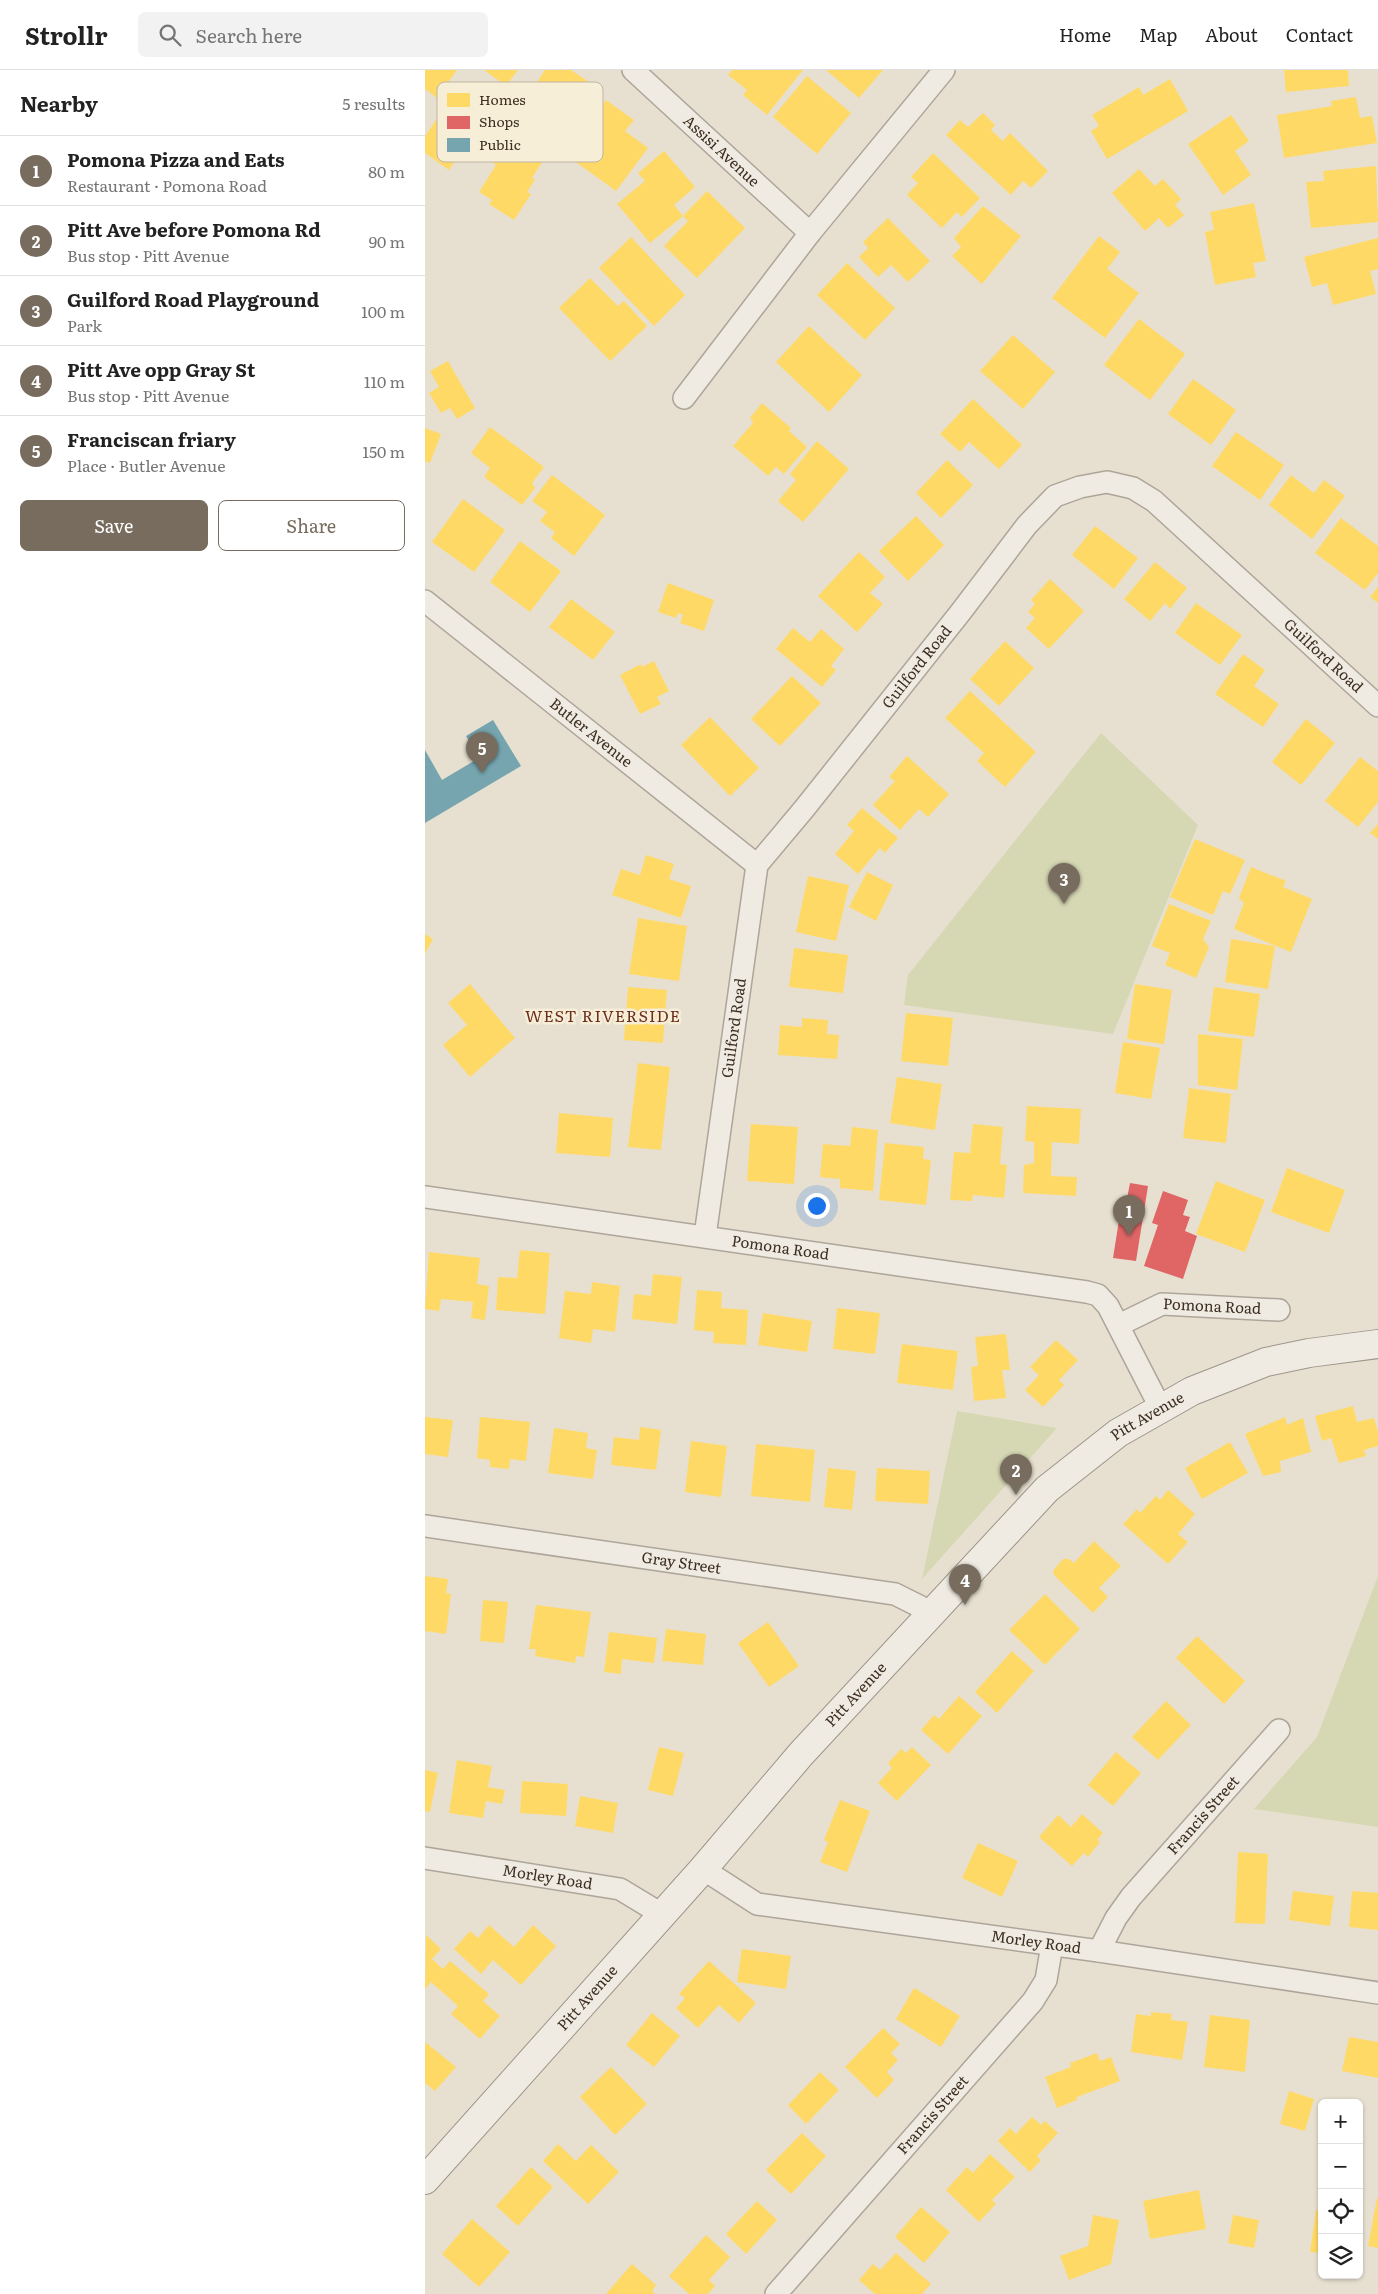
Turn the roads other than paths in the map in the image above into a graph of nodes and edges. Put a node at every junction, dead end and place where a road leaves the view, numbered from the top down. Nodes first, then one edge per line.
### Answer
1 (633, 70) edge
2 (944, 70) edge
3 (810, 233) junction
4 (684, 398) dead end
5 (425, 601) edge
6 (1378, 706) edge
7 (757, 865) junction
8 (425, 1197) edge
9 (705, 1236) junction
10 (1279, 1310) dead end
11 (1119, 1325) junction
12 (1378, 1344) edge
13 (1161, 1409) junction
14 (425, 1526) edge
15 (933, 1613) junction
16 (1279, 1730) dead end
17 (425, 1858) edge
18 (703, 1869) junction
19 (663, 1915) junction
20 (1052, 1945) junction
21 (1099, 1951) junction
22 (1378, 1993) edge
23 (425, 2180) edge
24 (790, 2285) edge
25 (776, 2294) edge

1 - 3 street, Assisi Avenue
2 - 3 street
3 - 4 street
5 - 7 street, Butler Avenue
6 - 7 street, Guilford Road
7 - 9 street, Guilford Road
8 - 9 street, Pomona Road
9 - 11 street, Pomona Road
10 - 11 street, Pomona Road
11 - 13 street, Pomona Road
12 - 13 street, Pitt Avenue
13 - 15 street, Pitt Avenue
14 - 15 street, Gray Street
15 - 18 street, Pitt Avenue
16 - 21 street, Francis Street
17 - 19 street, Morley Road
18 - 19 street, Pitt Avenue
18 - 20 street, Morley Road
19 - 23 street, Pitt Avenue
20 - 21 street, Morley Road
20 - 24 street, Francis Street
21 - 22 street, Morley Road
24 - 25 street, Francis Street

